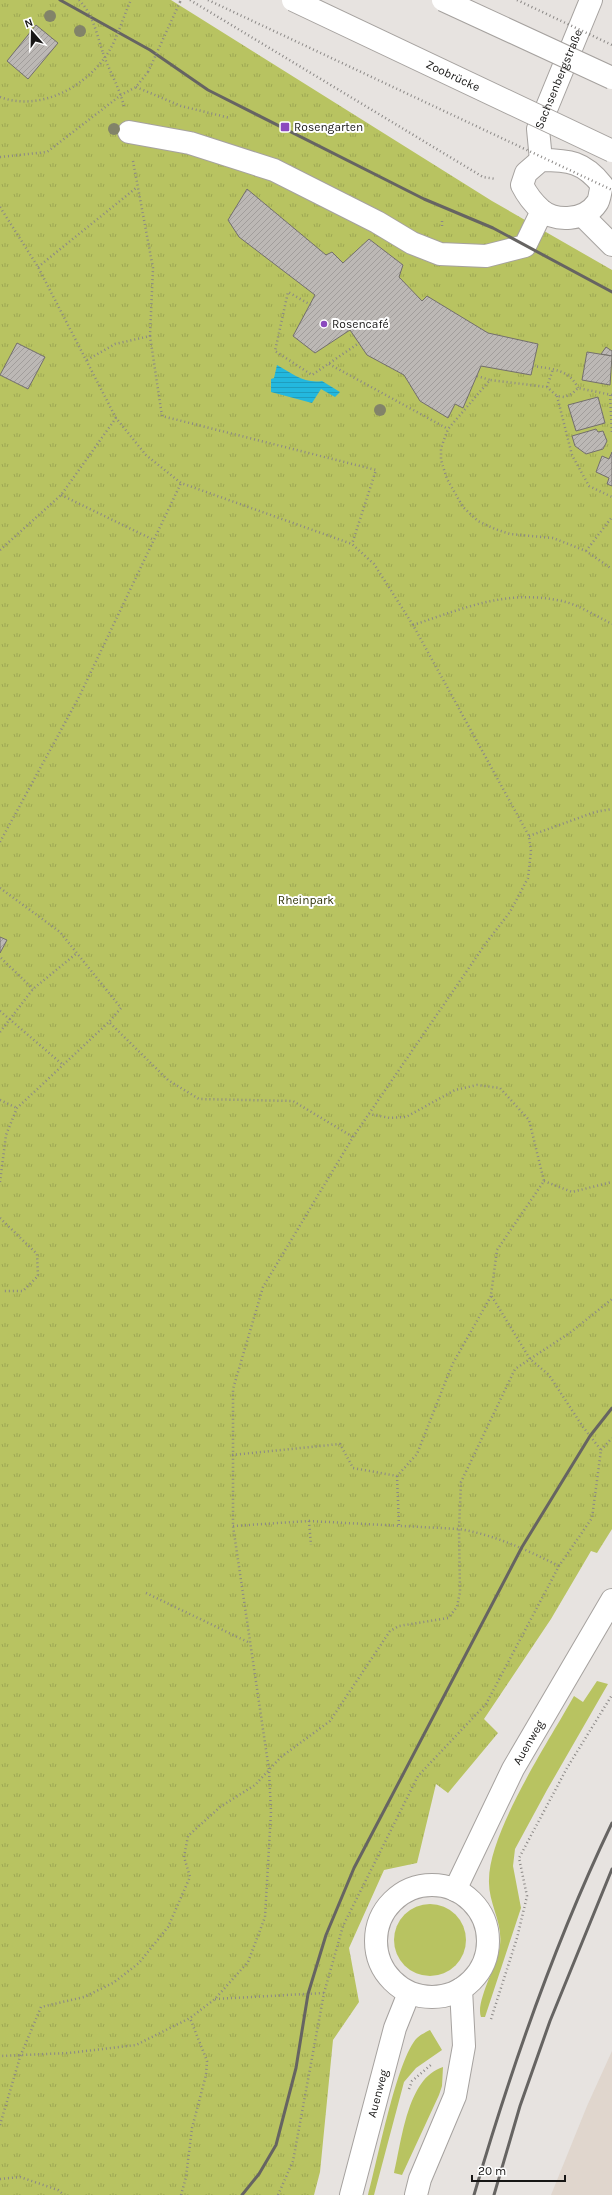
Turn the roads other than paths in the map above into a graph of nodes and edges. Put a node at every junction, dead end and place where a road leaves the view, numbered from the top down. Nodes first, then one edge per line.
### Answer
1 (293, 0) edge
2 (443, 0) edge
3 (591, 0) edge
4 (612, 78) edge
5 (129, 132) dead end
6 (612, 151) edge
7 (541, 160) junction
8 (609, 187) edge
9 (542, 211) junction
10 (583, 216) junction
11 (612, 245) edge
12 (612, 1600) edge
13 (455, 1890) junction
14 (461, 1989) junction
15 (409, 1993) junction
16 (418, 2187) edge
17 (351, 2195) edge

1 - 6 main road, Zoobrücke, bridge
2 - 4 main road, bridge
3 - 7 main road, Sachsenbergstraße
5 - 9 main road
7 - 8 main road
7 - 9 main road
8 - 10 main road
9 - 10 main road
10 - 11 main road
12 - 13 main road, Auenweg
13 - 14 main road
13 - 15 main road
14 - 15 main road
14 - 16 main road
15 - 17 main road, Auenweg

